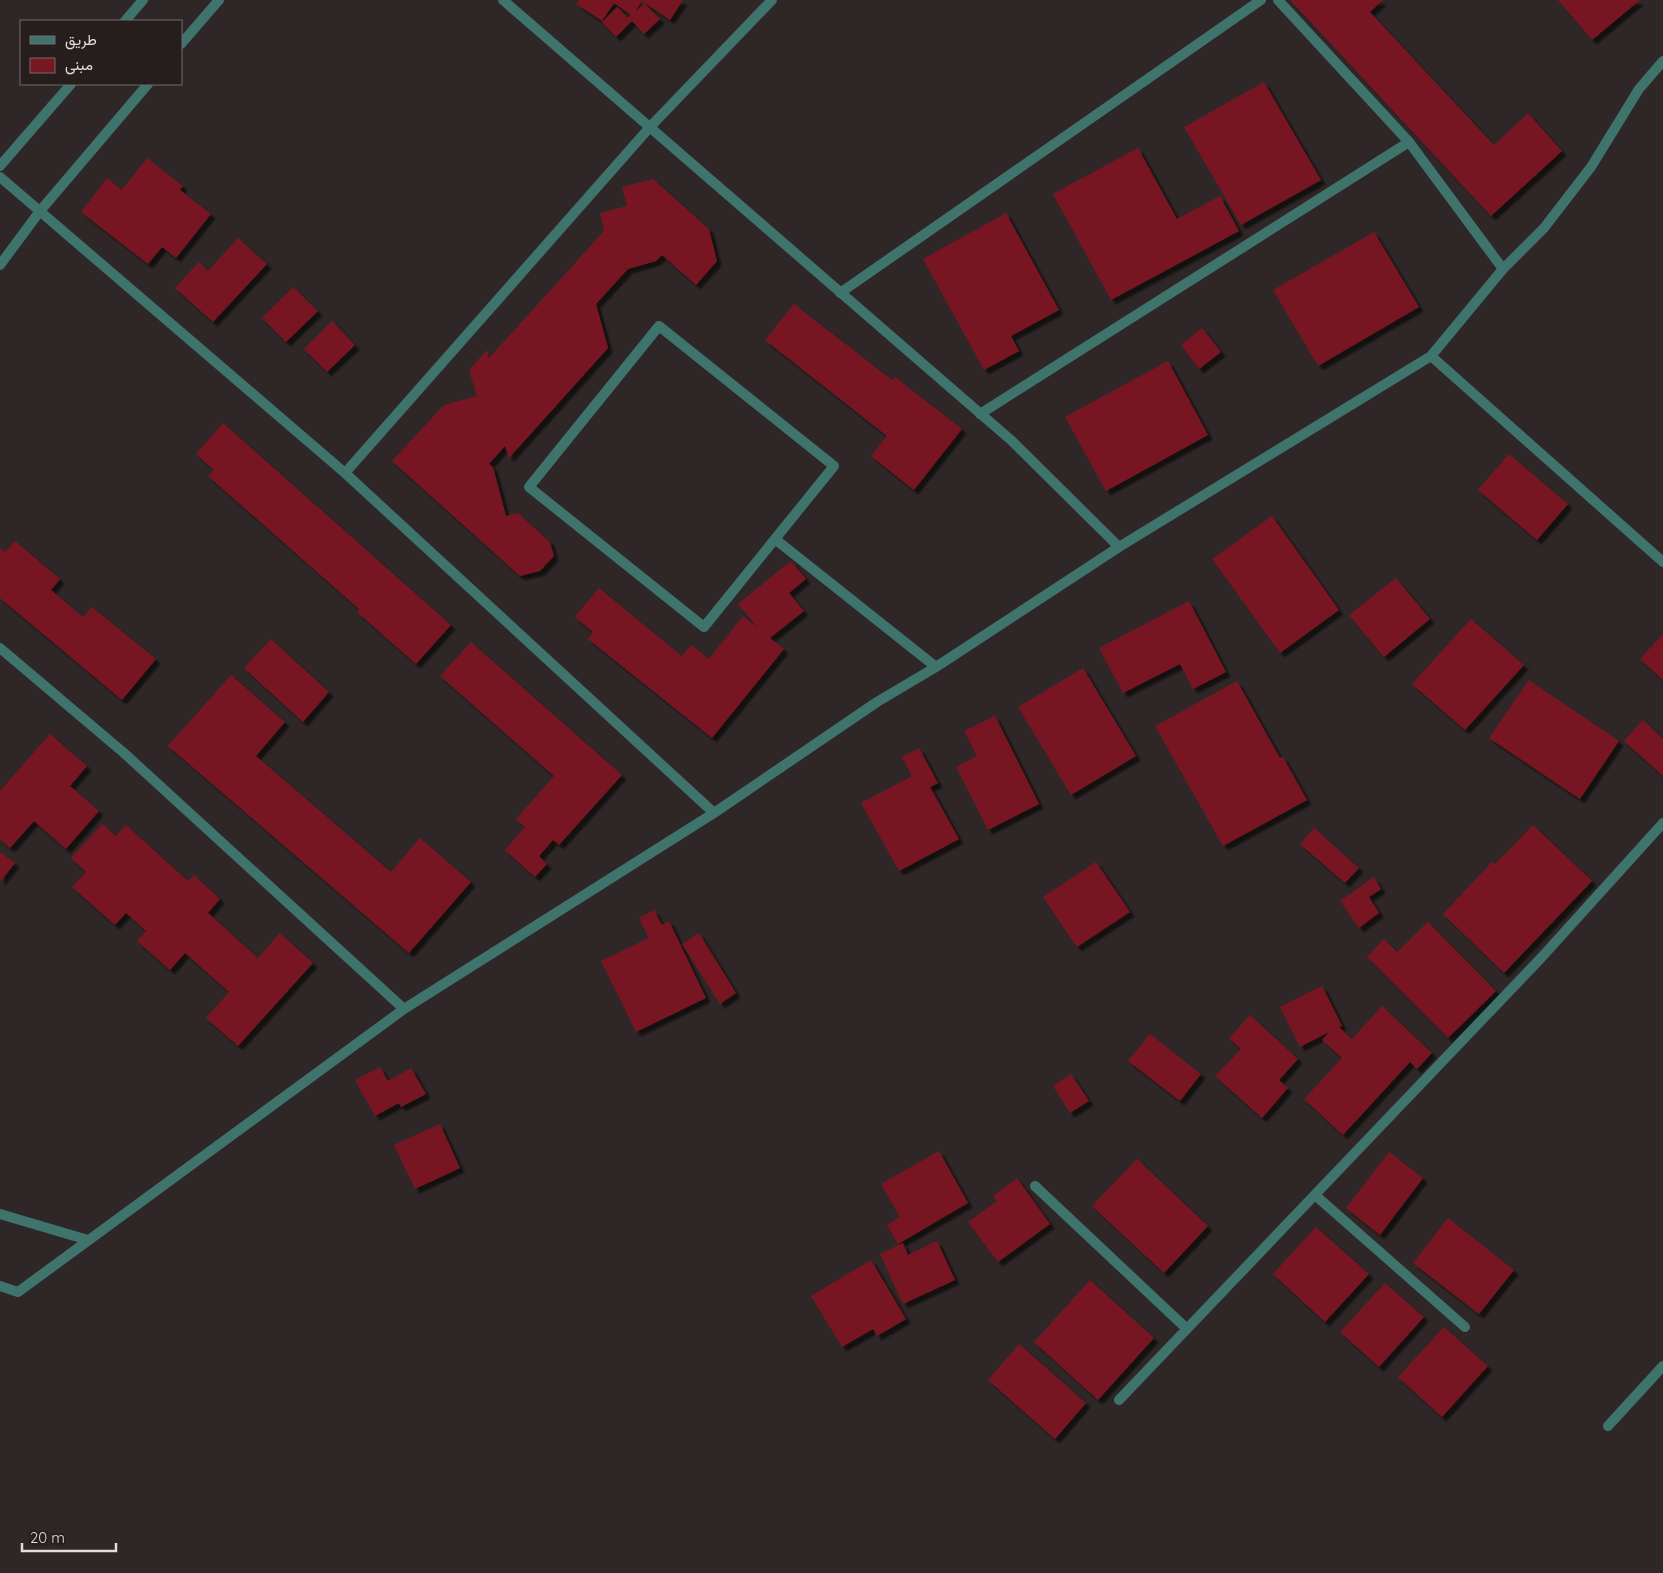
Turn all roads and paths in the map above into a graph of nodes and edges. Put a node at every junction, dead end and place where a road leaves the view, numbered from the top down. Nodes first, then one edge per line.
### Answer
1 (143, 0) edge
2 (219, 0) edge
3 (503, 0) edge
4 (772, 0) edge
5 (1260, 0) edge
6 (1278, 0) edge
7 (126, 20) edge
8 (182, 43) edge
9 (1663, 61) edge
10 (70, 85) edge
11 (147, 85) edge
12 (650, 127) junction
13 (1408, 142) junction
14 (0, 166) edge
15 (0, 177) edge
16 (40, 211) junction
17 (0, 266) edge
18 (1503, 269) junction
19 (840, 293) junction
20 (1432, 356) junction
21 (980, 414) junction
22 (345, 473) junction
23 (775, 539) junction
24 (1119, 547) junction
25 (1663, 562) edge
26 (0, 648) edge
27 (936, 667) junction
28 (714, 813) junction
29 (1663, 823) edge
30 (404, 1009) junction
31 (1035, 1186) dead end
32 (1314, 1196) junction
33 (0, 1214) edge
34 (88, 1240) junction
35 (0, 1286) edge
36 (1465, 1327) dead end
37 (1187, 1329) junction
38 (1663, 1366) edge
39 (1119, 1400) dead end
40 (1608, 1426) dead end

1 - 7 street
2 - 8 street
3 - 12 street
4 - 12 street
5 - 19 street
6 - 13 street
9 - 18 street
10 - 14 street
11 - 16 street
12 - 19 street
12 - 22 street
13 - 18 street
13 - 21 street
15 - 16 street
16 - 17 street
16 - 22 street
18 - 20 street
19 - 21 street
20 - 24 street
20 - 25 street
21 - 24 street
22 - 28 street
23 - 23 street
23 - 27 street
24 - 27 street
26 - 30 street
27 - 28 street
28 - 30 street
29 - 32 street
30 - 34 street
31 - 37 street
32 - 36 street
32 - 37 street
33 - 34 street
34 - 35 street
37 - 39 street
38 - 40 street

